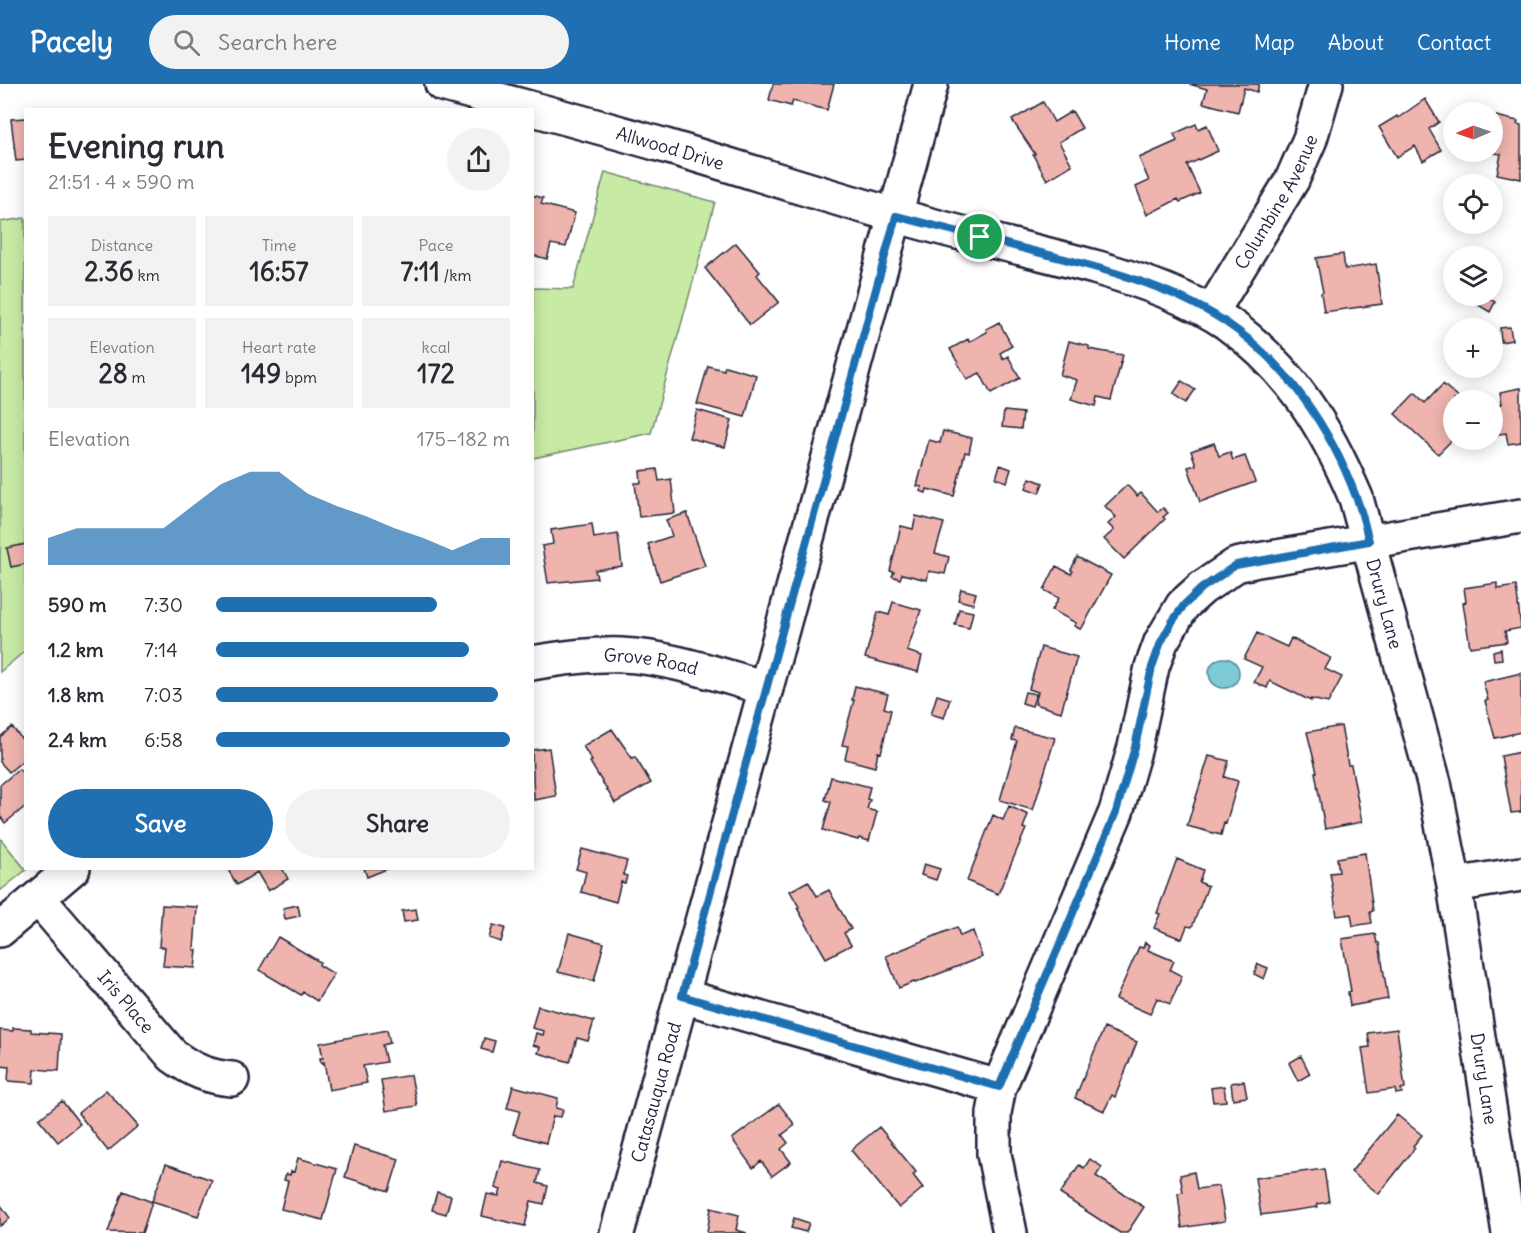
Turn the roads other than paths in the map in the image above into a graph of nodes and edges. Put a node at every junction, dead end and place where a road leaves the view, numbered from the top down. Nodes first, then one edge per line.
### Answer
1 (442, 84) edge
2 (932, 84) edge
3 (1326, 84) edge
4 (515, 94) edge
5 (896, 216) junction
6 (1211, 313) junction
7 (1521, 516) edge
8 (1369, 541) junction
9 (534, 663) edge
10 (766, 688) junction
11 (72, 870) edge
12 (1521, 874) edge
13 (1454, 885) junction
14 (38, 898) junction
15 (0, 930) edge
16 (682, 996) junction
17 (232, 1079) dead end
18 (999, 1087) junction
19 (617, 1233) edge
20 (1010, 1233) edge
21 (1509, 1233) edge

1 - 4 street, Allwood Drive
2 - 5 street, Catasauqua Road
3 - 6 street, Columbine Avenue
4 - 5 street, Allwood Drive
5 - 6 street, Drury Lane
5 - 10 street, Catasauqua Road
6 - 8 street, Drury Lane
7 - 8 street
8 - 13 street, Drury Lane
8 - 18 street
9 - 10 street, Grove Road
10 - 16 street, Catasauqua Road
11 - 14 street
12 - 13 street
13 - 21 street, Drury Lane
14 - 15 street
14 - 17 street, Iris Place
16 - 18 street
16 - 19 street, Catasauqua Road
18 - 20 street

